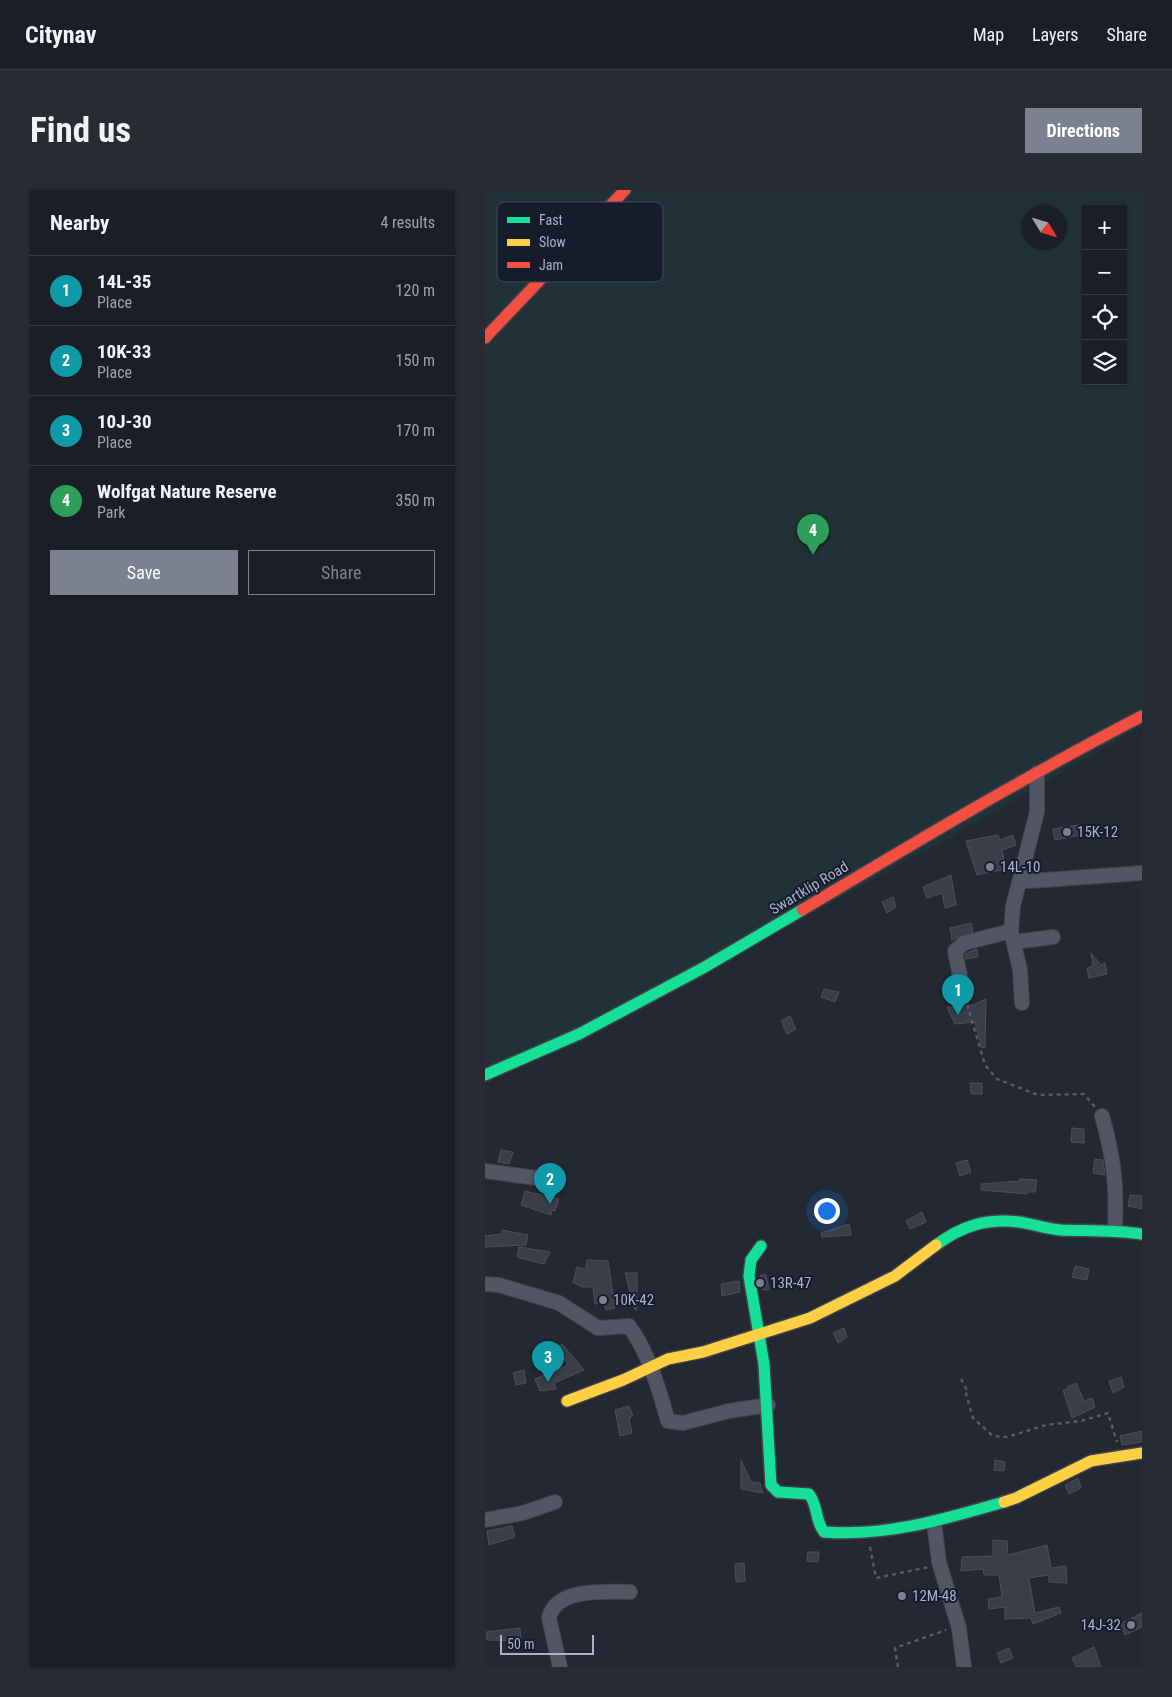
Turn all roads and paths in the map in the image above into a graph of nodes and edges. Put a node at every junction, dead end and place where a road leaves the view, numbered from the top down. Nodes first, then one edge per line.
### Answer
1 (625, 190) edge
2 (614, 202) edge
3 (538, 282) edge
4 (485, 338) edge
5 (1142, 716) edge
6 (1037, 773) junction
7 (1142, 873) edge
8 (1021, 880) junction
9 (1012, 937) junction
10 (1053, 937) dead end
11 (962, 986) joint
12 (1022, 1003) dead end
13 (485, 1075) edge
14 (1102, 1116) joint
15 (485, 1171) edge
16 (544, 1179) dead end
17 (1115, 1230) junction
18 (1142, 1234) edge
19 (761, 1246) dead end
20 (485, 1284) edge
21 (760, 1334) junction
22 (649, 1366) junction
23 (961, 1379) dead end
24 (567, 1401) dead end
25 (768, 1406) junction
26 (1142, 1453) edge
27 (1120, 1456) junction
28 (555, 1502) dead end
29 (485, 1520) edge
30 (934, 1522) junction
31 (866, 1531) junction
32 (939, 1562) junction
33 (630, 1592) dead end
34 (959, 1628) junction
35 (560, 1667) edge
36 (898, 1667) edge
37 (964, 1667) edge

1 - 2 street
3 - 4 street
5 - 6 street, Swartklip Road
6 - 8 street
6 - 13 street, Swartklip Road
7 - 8 street
8 - 9 street
9 - 10 street
9 - 11 street
9 - 12 street
11 - 14 path
14 - 17 street
15 - 16 street
17 - 18 street
17 - 21 street
19 - 21 street
20 - 22 street
21 - 22 street
21 - 25 street
22 - 24 street
22 - 25 street
23 - 27 path
25 - 31 street
26 - 27 street
27 - 30 street
28 - 29 street
30 - 31 street
30 - 32 street
31 - 32 path
32 - 34 street
33 - 35 street
34 - 36 path
34 - 37 street

